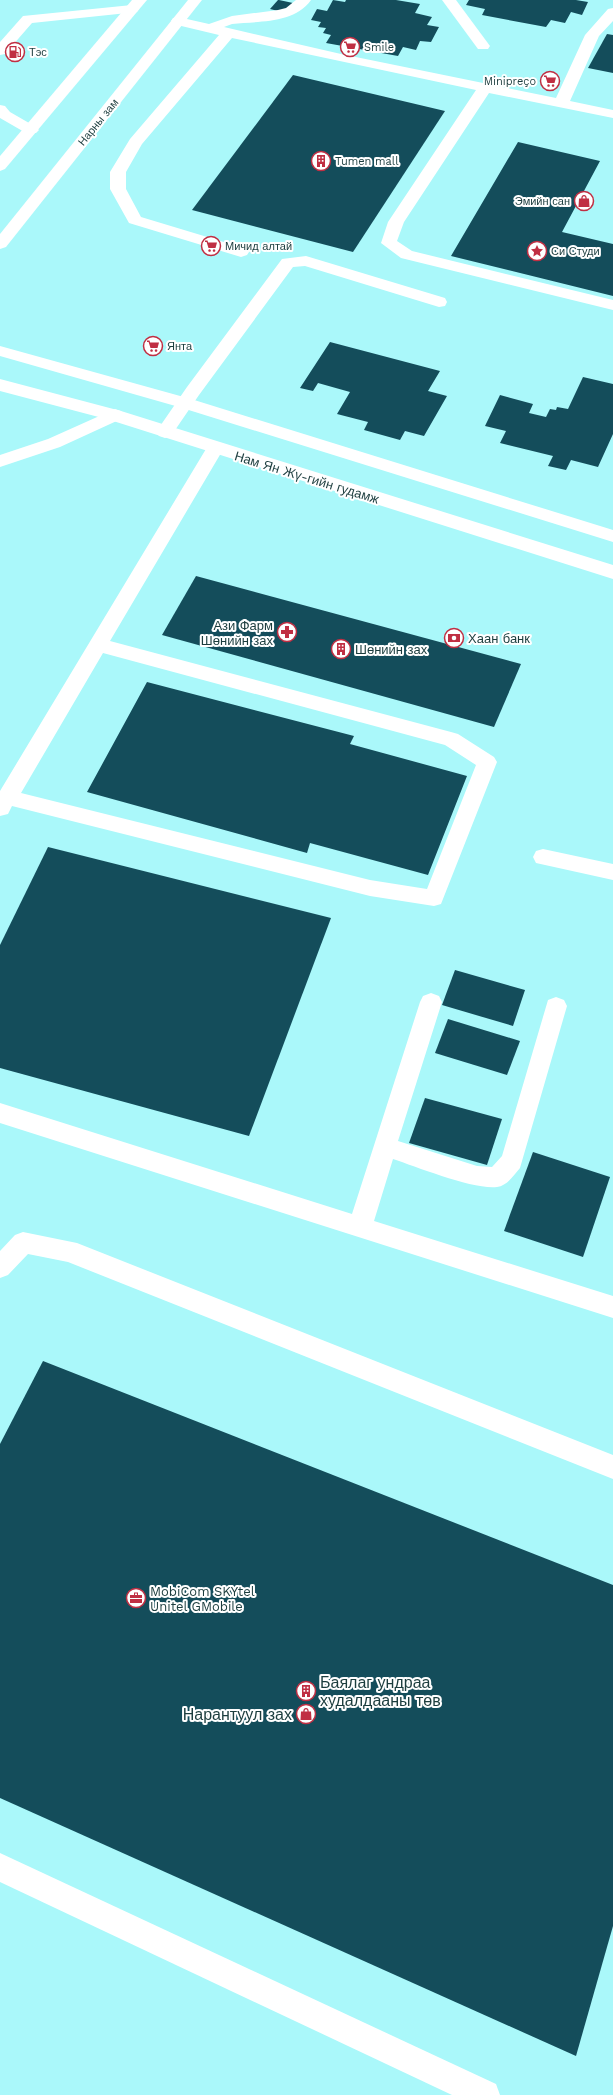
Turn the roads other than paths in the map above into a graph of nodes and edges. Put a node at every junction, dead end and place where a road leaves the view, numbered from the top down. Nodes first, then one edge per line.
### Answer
1 (195, 0) edge
2 (304, 0) edge
3 (449, 0) edge
4 (136, 5) edge
5 (613, 12) edge
6 (178, 21) junction
7 (210, 28) junction
8 (229, 32) junction
9 (483, 46) dead end
10 (0, 51) edge
11 (485, 88) junction
12 (561, 104) junction
13 (0, 109) edge
14 (613, 114) edge
15 (30, 130) junction
16 (0, 166) edge
17 (0, 244) edge
18 (242, 252) dead end
19 (439, 302) dead end
20 (613, 305) edge
21 (0, 350) edge
22 (0, 385) edge
23 (185, 403) junction
24 (115, 415) junction
25 (165, 432) junction
26 (214, 448) junction
27 (0, 461) edge
28 (613, 536) edge
29 (613, 572) edge
30 (97, 644) junction
31 (4, 803) edge
32 (543, 857) dead end
33 (613, 872) edge
34 (431, 1002) dead end
35 (556, 1006) dead end
36 (0, 1113) edge
37 (385, 1147) junction
38 (360, 1227) junction
39 (0, 1267) edge
40 (613, 1307) edge
41 (613, 1467) edge
42 (0, 1867) edge
43 (485, 2095) edge

1 - 6 main road, Нарны зам
2 - 7 main road
3 - 9 main road
4 - 10 main road
4 - 15 main road
5 - 12 main road
6 - 7 main road
6 - 17 main road, Нарны зам
7 - 8 main road
8 - 11 main road
8 - 18 main road
11 - 12 main road
11 - 20 main road
12 - 14 main road
13 - 15 main road
15 - 16 main road
19 - 23 main road
21 - 23 main road
22 - 24 main road, Нам Ян Жү-гийн гудамж
23 - 25 main road
23 - 28 main road
24 - 25 main road, Нам Ян Жү-гийн гудамж
24 - 27 main road
25 - 26 main road, Нам Ян Жү-гийн гудамж
26 - 29 main road, Нам Ян Жү-гийн гудамж
26 - 30 main road
30 - 31 main road
30 - 31 main road
32 - 33 main road
34 - 37 main road
35 - 37 main road
36 - 38 main road
37 - 38 main road
38 - 40 main road
39 - 41 main road
42 - 43 main road

